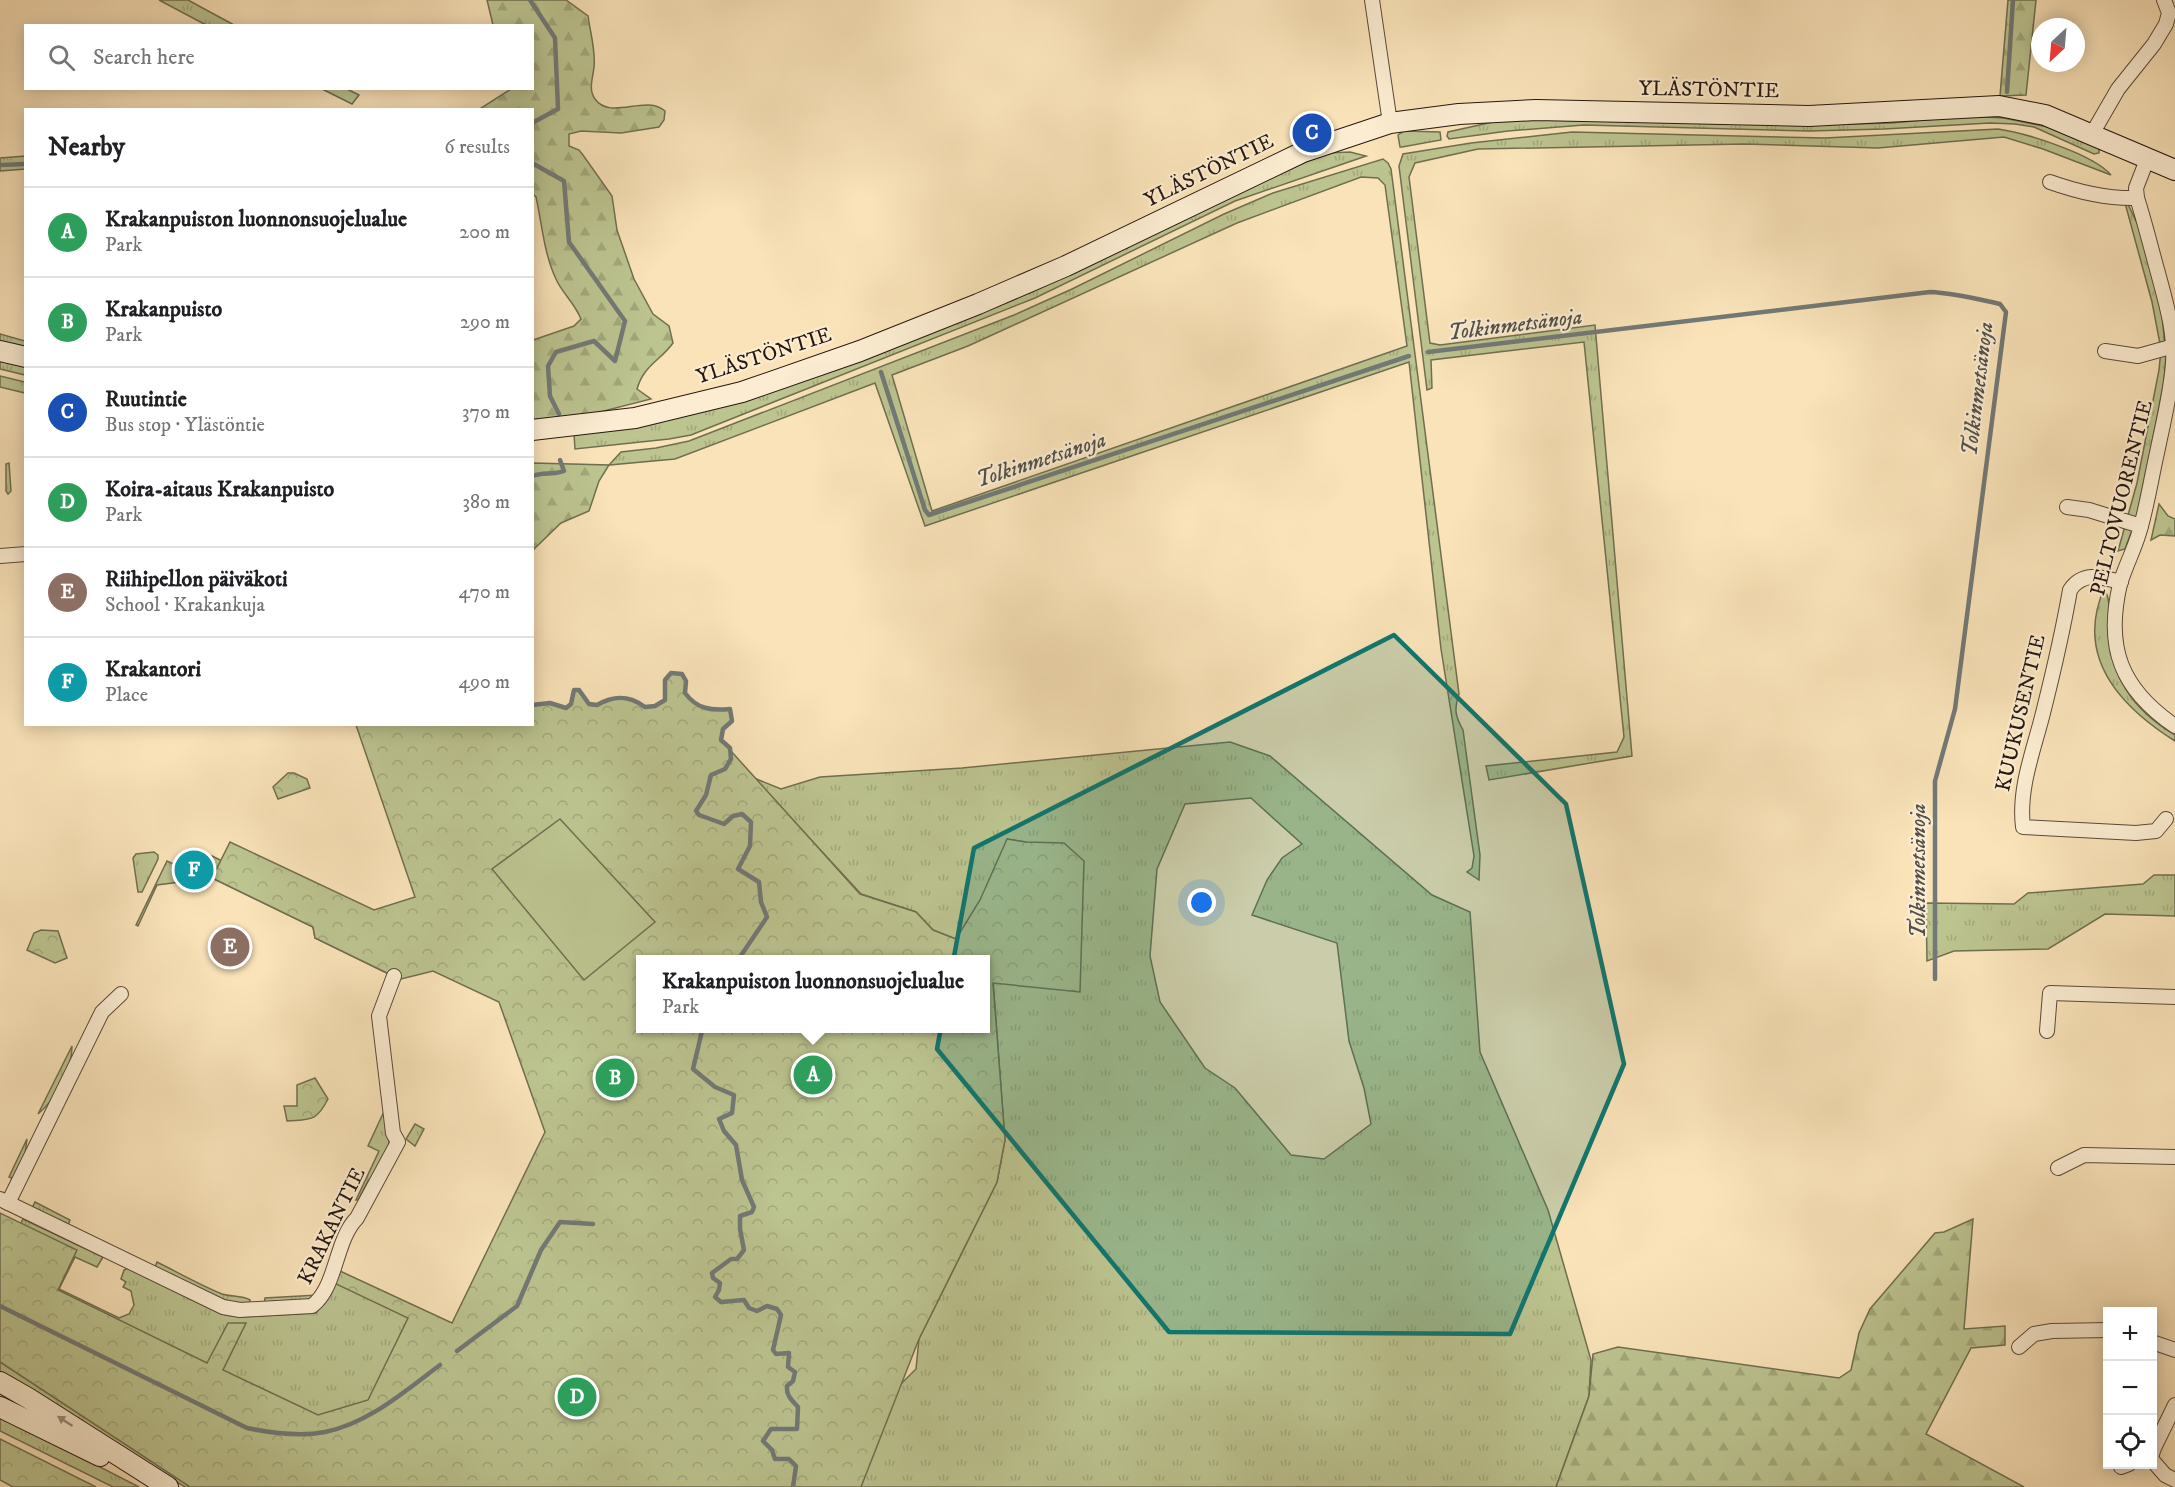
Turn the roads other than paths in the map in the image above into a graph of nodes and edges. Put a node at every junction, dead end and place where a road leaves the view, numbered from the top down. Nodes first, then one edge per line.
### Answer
1 (1372, 0) edge
2 (2164, 0) edge
3 (1390, 123) junction
4 (2092, 134) junction
5 (2148, 157) junction
6 (2175, 170) edge
7 (2050, 182) dead end
8 (2137, 198) junction
9 (2174, 340) edge
10 (0, 351) edge
11 (2105, 351) dead end
12 (24, 357) edge
13 (534, 430) edge
14 (2067, 507) dead end
15 (2141, 526) junction
16 (24, 554) edge
17 (0, 556) edge
18 (2121, 582) junction
19 (2175, 726) edge
20 (2166, 819) dead end
21 (394, 976) dead end
22 (121, 994) dead end
23 (2175, 997) edge
24 (2047, 1031) dead end
25 (2175, 1157) edge
26 (2058, 1168) dead end
27 (4, 1201) edge
28 (2103, 1330) edge
29 (2157, 1344) edge
30 (2019, 1347) dead end
31 (2175, 1350) edge
32 (0, 1382) edge
33 (2175, 1405) edge
34 (0, 1407) edge
35 (2157, 1442) edge
36 (2157, 1466) edge
37 (2175, 1480) edge
38 (163, 1487) edge
39 (168, 1487) edge

1 - 3 street
2 - 4 street
3 - 4 main road, YLÄSTÖNTIE
3 - 13 main road, YLÄSTÖNTIE
4 - 5 main road, YLÄSTÖNTIE
5 - 6 main road, YLÄSTÖNTIE
5 - 8 street, PELTOVUORENTIE
7 - 8 street
8 - 9 street, PELTOVUORENTIE
9 - 11 street
9 - 15 street, PELTOVUORENTIE
10 - 12 main road
14 - 15 street
15 - 18 street, PELTOVUORENTIE
16 - 17 street
18 - 19 street, PELTOVUORENTIE
18 - 20 street, KUUKUSENTIE
21 - 27 street, KRAKANTIE
22 - 27 street
23 - 24 street
25 - 26 street
28 - 30 street
29 - 31 street
39 -> 32 main road
33 - 35 street
34 - 38 main road
36 - 37 street

